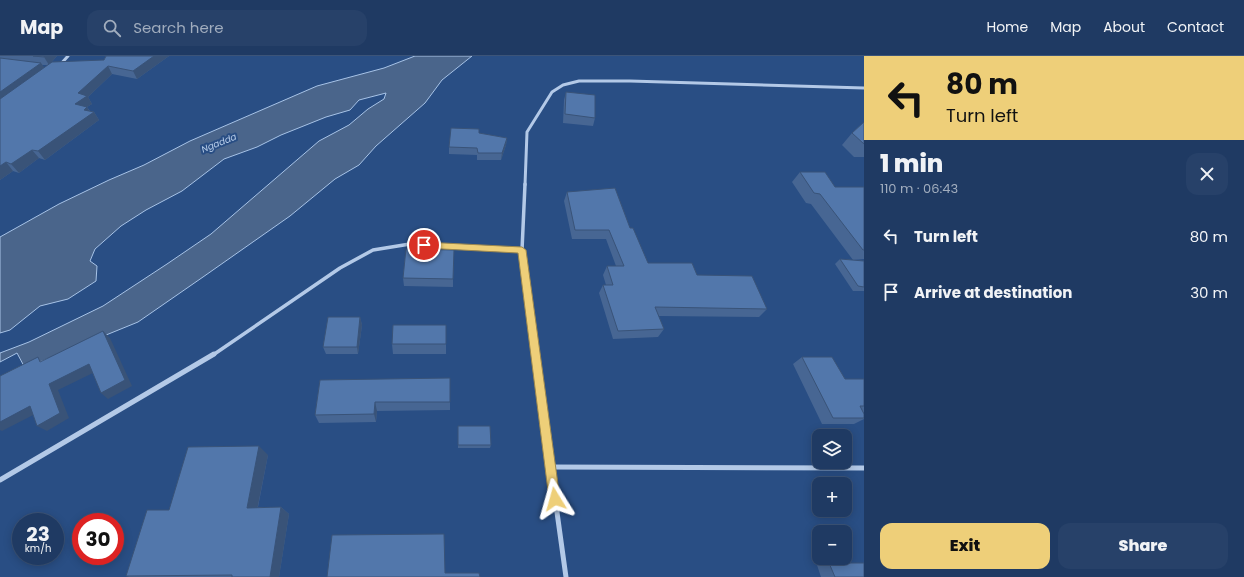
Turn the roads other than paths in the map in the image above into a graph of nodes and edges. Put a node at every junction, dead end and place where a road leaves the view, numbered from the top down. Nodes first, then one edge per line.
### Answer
1 (68, 56) edge
2 (54, 69) edge
3 (864, 88) edge
4 (522, 250) junction
5 (550, 467) junction
6 (864, 468) edge
7 (0, 480) edge
8 (566, 577) edge

1 - 2 street
3 - 4 street
4 - 5 street
4 - 7 street
5 - 6 street
5 - 8 street

